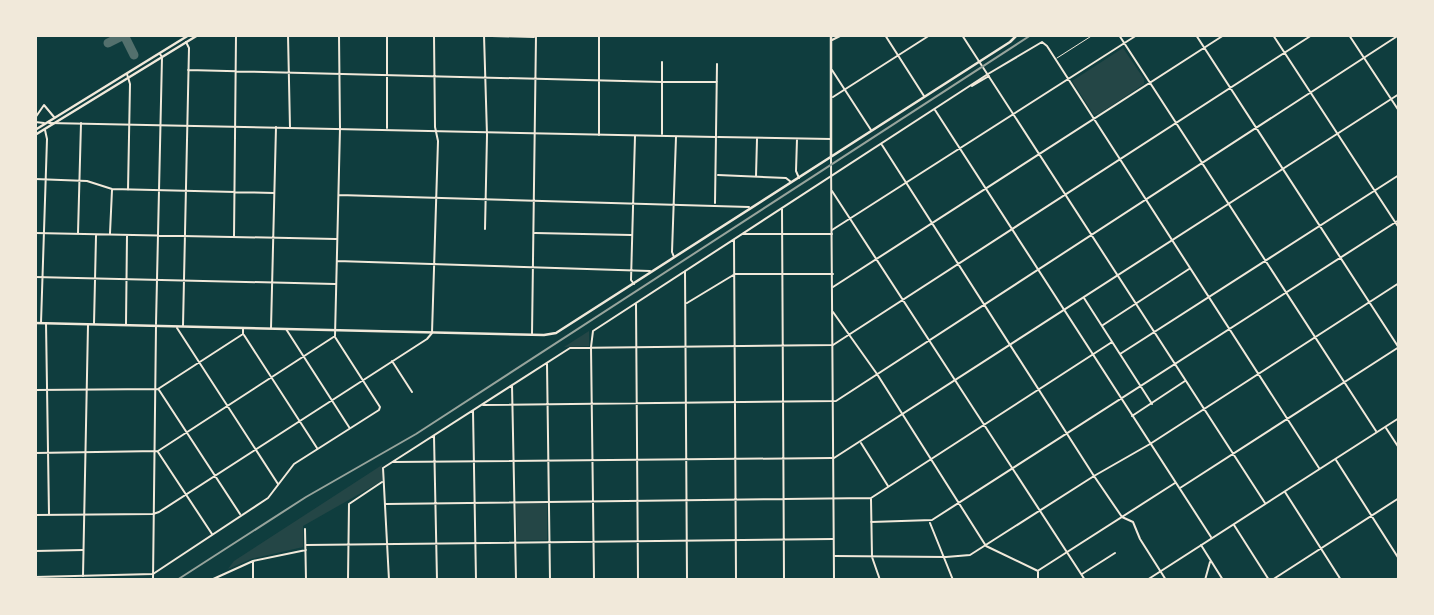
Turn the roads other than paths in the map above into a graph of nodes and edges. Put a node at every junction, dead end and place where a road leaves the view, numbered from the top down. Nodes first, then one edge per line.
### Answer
1 (189, 35) edge
2 (198, 35) edge
3 (236, 35) edge
4 (288, 35) edge
5 (339, 35) edge
6 (387, 35) edge
7 (435, 35) edge
8 (455, 35) edge
9 (484, 35) edge
10 (599, 35) edge
11 (831, 35) edge
12 (842, 35) edge
13 (885, 35) edge
14 (930, 35) edge
15 (962, 35) edge
16 (1017, 35) edge
17 (1093, 35) edge
18 (1119, 35) edge
19 (1136, 35) edge
20 (1196, 35) edge
21 (1224, 35) edge
22 (1273, 35) edge
23 (1312, 35) edge
24 (1349, 35) edge
25 (1399, 35) edge
26 (536, 36) edge
27 (185, 40) junction
28 (831, 40) junction
29 (1125, 43) junction
30 (1205, 48) junction
31 (1284, 53) junction
32 (160, 55) junction
33 (898, 56) junction
34 (1364, 58) junction
35 (1055, 59) junction
36 (663, 62) dead end
37 (979, 62) junction
38 (717, 64) dead end
39 (831, 69) junction
40 (188, 70) junction
41 (236, 71) junction
42 (290, 73) junction
43 (339, 74) junction
44 (128, 75) junction
45 (387, 75) junction
46 (435, 75) junction
47 (988, 75) junction
48 (485, 76) junction
49 (536, 78) junction
50 (600, 79) junction
51 (1068, 80) junction
52 (662, 82) junction
53 (717, 82) junction
54 (1151, 83) junction
55 (1231, 88) junction
56 (845, 90) junction
57 (1311, 93) junction
58 (1399, 94) edge
59 (831, 97) junction
60 (925, 97) junction
61 (1391, 99) junction
62 (935, 110) junction
63 (1399, 111) edge
64 (1013, 115) junction
65 (35, 118) edge
66 (1094, 120) junction
67 (55, 121) junction
68 (35, 122) edge
69 (81, 122) junction
70 (47, 123) junction
71 (1177, 123) junction
72 (129, 124) junction
73 (160, 124) junction
74 (187, 125) junction
75 (236, 126) junction
76 (276, 127) junction
77 (290, 128) junction
78 (340, 128) junction
79 (1257, 128) junction
80 (44, 129) junction
81 (387, 130) junction
82 (872, 131) junction
83 (436, 132) junction
84 (486, 132) junction
85 (35, 133) edge
86 (537, 133) junction
87 (1337, 134) junction
88 (599, 135) junction
89 (635, 135) junction
90 (662, 136) junction
91 (676, 136) junction
92 (716, 136) junction
93 (757, 137) junction
94 (797, 138) junction
95 (831, 139) junction
96 (881, 144) junction
97 (960, 149) junction
98 (1040, 155) junction
99 (831, 157) junction
100 (1120, 160) junction
101 (1203, 163) junction
102 (1283, 169) junction
103 (716, 175) junction
104 (1399, 175) edge
105 (832, 176) junction
106 (755, 177) junction
107 (799, 178) junction
108 (35, 179) edge
109 (45, 179) junction
110 (79, 180) junction
111 (791, 183) junction
112 (906, 184) junction
113 (112, 189) junction
114 (128, 190) junction
115 (159, 190) junction
116 (986, 190) junction
117 (186, 191) junction
118 (832, 191) junction
119 (1375, 191) junction
120 (234, 192) junction
121 (274, 193) junction
122 (338, 195) junction
123 (1066, 195) junction
124 (437, 197) junction
125 (486, 199) junction
126 (535, 200) junction
127 (1146, 200) junction
128 (634, 202) junction
129 (674, 203) junction
130 (1229, 203) junction
131 (715, 204) junction
132 (752, 208) junction
133 (782, 208) junction
134 (852, 219) junction
135 (1399, 220) edge
136 (1395, 222) junction
137 (932, 224) junction
138 (1320, 225) junction
139 (1399, 228) edge
140 (485, 229) dead end
141 (1012, 230) junction
142 (832, 232) junction
143 (35, 233) edge
144 (44, 233) junction
145 (535, 233) junction
146 (742, 233) junction
147 (78, 234) junction
148 (96, 234) junction
149 (110, 234) junction
150 (783, 234) junction
151 (127, 235) junction
152 (632, 235) junction
153 (158, 236) junction
154 (185, 236) junction
155 (1092, 236) junction
156 (234, 237) junction
157 (273, 238) junction
158 (337, 239) junction
159 (734, 239) junction
160 (1172, 240) junction
161 (1341, 257) junction
162 (674, 258) junction
163 (878, 259) junction
164 (1266, 260) junction
165 (336, 261) junction
166 (435, 263) junction
167 (958, 264) junction
168 (534, 266) junction
169 (1190, 268) junction
170 (631, 269) junction
171 (1038, 270) junction
172 (654, 271) junction
173 (685, 271) junction
174 (735, 274) junction
175 (783, 274) junction
176 (833, 274) junction
177 (1117, 275) junction
178 (35, 277) edge
179 (43, 277) junction
180 (96, 278) junction
181 (126, 279) junction
182 (157, 280) junction
183 (183, 280) junction
184 (272, 282) junction
185 (1399, 283) edge
186 (336, 284) junction
187 (634, 284) junction
188 (833, 287) junction
189 (1287, 292) junction
190 (1209, 296) junction
191 (1083, 297) junction
192 (905, 300) junction
193 (1370, 302) junction
194 (636, 303) junction
195 (1136, 303) junction
196 (686, 304) junction
197 (984, 305) junction
198 (1064, 310) junction
199 (833, 312) junction
200 (35, 323) edge
201 (43, 323) junction
202 (88, 324) junction
203 (94, 324) junction
204 (125, 325) junction
205 (156, 326) junction
206 (1102, 326) junction
207 (176, 327) junction
208 (183, 327) junction
209 (243, 328) junction
210 (1230, 328) junction
211 (271, 329) junction
212 (286, 329) junction
213 (335, 330) junction
214 (1154, 332) junction
215 (432, 333) junction
216 (243, 334) junction
217 (850, 334) junction
218 (532, 335) junction
219 (335, 336) junction
220 (1316, 337) junction
221 (930, 340) junction
222 (1112, 342) junction
223 (1010, 344) junction
224 (833, 345) junction
225 (686, 346) junction
226 (735, 346) junction
227 (783, 346) junction
228 (591, 347) junction
229 (1399, 347) edge
230 (636, 348) junction
231 (1120, 354) junction
232 (1092, 355) junction
233 (303, 356) junction
234 (392, 360) junction
235 (199, 362) junction
236 (547, 362) junction
237 (1175, 364) junction
238 (877, 374) junction
239 (1258, 374) junction
240 (270, 377) junction
241 (956, 379) junction
242 (363, 380) junction
243 (1186, 381) junction
244 (1344, 381) junction
245 (512, 385) junction
246 (1140, 387) junction
247 (157, 388) junction
248 (87, 389) junction
249 (1039, 389) junction
250 (35, 390) edge
251 (47, 390) junction
252 (412, 392) dead end
253 (331, 399) junction
254 (1121, 399) junction
255 (834, 402) junction
256 (687, 403) junction
257 (735, 403) junction
258 (783, 403) junction
259 (482, 404) junction
260 (592, 404) junction
261 (637, 404) junction
262 (1152, 404) junction
263 (513, 405) junction
264 (548, 405) junction
265 (227, 406) junction
266 (1204, 409) junction
267 (473, 410) junction
268 (903, 414) junction
269 (1132, 416) junction
270 (1287, 418) junction
271 (1399, 418) edge
272 (299, 421) junction
273 (985, 424) junction
274 (1385, 427) junction
275 (350, 428) junction
276 (187, 432) junction
277 (1376, 432) junction
278 (1067, 434) junction
279 (434, 435) junction
280 (860, 442) junction
281 (1150, 444) junction
282 (1399, 448) edge
283 (318, 449) junction
284 (256, 450) junction
285 (156, 451) junction
286 (86, 452) junction
287 (35, 453) edge
288 (48, 453) junction
289 (1233, 453) junction
290 (834, 458) junction
291 (735, 459) junction
292 (784, 459) junction
293 (931, 459) junction
294 (1335, 459) junction
295 (637, 460) junction
296 (686, 460) junction
297 (548, 461) junction
298 (592, 461) junction
299 (392, 462) junction
300 (514, 462) junction
301 (435, 463) junction
302 (475, 463) junction
303 (1013, 469) junction
304 (1320, 469) junction
305 (215, 475) junction
306 (1094, 476) junction
307 (383, 482) junction
308 (1175, 482) junction
309 (278, 484) junction
310 (888, 486) junction
311 (1179, 488) junction
312 (1284, 491) junction
313 (186, 494) junction
314 (834, 498) junction
315 (871, 498) junction
316 (1399, 498) edge
317 (687, 499) junction
318 (735, 499) junction
319 (784, 499) junction
320 (593, 500) junction
321 (638, 500) junction
322 (549, 501) junction
323 (475, 502) junction
324 (515, 502) junction
325 (435, 503) junction
326 (959, 503) junction
327 (1266, 503) junction
328 (385, 504) junction
329 (1040, 511) junction
330 (85, 514) junction
331 (153, 514) junction
332 (35, 515) edge
333 (49, 515) junction
334 (241, 515) junction
335 (1372, 516) junction
336 (1122, 517) junction
337 (929, 521) junction
338 (872, 522) junction
339 (1233, 524) junction
340 (305, 529) dead end
341 (212, 534) junction
342 (784, 538) junction
343 (1211, 538) junction
344 (735, 539) junction
345 (834, 539) junction
346 (638, 540) junction
347 (687, 540) junction
348 (594, 541) junction
349 (476, 542) junction
350 (515, 542) junction
351 (549, 542) junction
352 (436, 543) junction
353 (348, 544) junction
354 (387, 544) junction
355 (306, 545) junction
356 (1201, 545) junction
357 (986, 546) junction
358 (1320, 549) junction
359 (84, 550) junction
360 (306, 550) junction
361 (35, 551) edge
362 (1067, 553) junction
363 (1115, 553) dead end
364 (834, 556) junction
365 (872, 557) junction
366 (946, 557) junction
367 (1399, 559) edge
368 (253, 561) junction
369 (1210, 561) junction
370 (1038, 571) junction
371 (1160, 571) junction
372 (153, 574) junction
373 (1081, 574) junction
374 (35, 577) edge
375 (83, 578) edge
376 (153, 580) edge
377 (211, 580) edge
378 (253, 580) edge
379 (306, 580) edge
380 (348, 580) edge
381 (388, 580) edge
382 (437, 580) edge
383 (476, 580) edge
384 (516, 580) edge
385 (550, 580) edge
386 (594, 580) edge
387 (638, 580) edge
388 (687, 580) edge
389 (736, 580) edge
390 (784, 580) edge
391 (834, 580) edge
392 (880, 580) edge
393 (953, 580) edge
394 (1038, 580) edge
395 (1085, 580) edge
396 (1147, 580) edge
397 (1166, 580) edge
398 (1205, 580) edge
399 (1223, 580) edge
400 (1270, 580) edge
401 (1341, 580) edge

1 - 27 main road
2 - 27 main road
3 - 41 street
4 - 42 street
5 - 43 street
6 - 45 street
7 - 46 street
8 - 9 street
9 - 26 street
9 - 48 street
10 - 50 street
11 - 28 main road
12 - 28 street
13 - 33 street
14 - 33 street
15 - 37 street
16 - 37 main road
17 - 35 street
18 - 29 street
19 - 29 street
20 - 30 street
21 - 30 street
22 - 31 street
23 - 31 street
24 - 34 street
25 - 34 street
26 - 49 street
27 - 32 main road
27 - 40 street
28 - 39 main road
29 - 51 street
29 - 54 street
30 - 54 street
30 - 55 street
31 - 55 street
31 - 57 street
32 - 44 main road
32 - 73 street
33 - 56 street
33 - 60 street
34 - 57 street
34 - 61 street
35 - 47 street
35 - 51 street
36 - 52 street
37 - 47 street
37 - 60 main road
38 - 53 street
39 - 56 street
39 - 59 main road
40 - 41 street
40 - 74 street
41 - 42 street
41 - 75 street
42 - 43 street
42 - 77 street
43 - 45 street
43 - 78 street
44 - 67 main road
44 - 72 street
45 - 46 street
45 - 81 street
46 - 48 street
46 - 83 street
47 - 62 street
47 - 64 street
48 - 49 street
48 - 84 street
49 - 50 street
49 - 86 street
50 - 52 street
50 - 88 street
51 - 64 street
51 - 66 street
52 - 53 street
52 - 90 street
53 - 92 street
54 - 66 street
54 - 71 street
55 - 71 street
55 - 79 street
56 - 59 street
56 - 82 street
57 - 79 street
57 - 87 street
58 - 61 street
59 - 95 main road
60 - 82 main road
61 - 63 street
61 - 87 street
62 - 96 street
62 - 97 street
64 - 97 street
64 - 98 street
65 - 67 street
66 - 98 street
66 - 100 street
67 - 69 street
67 - 70 main road
67 - 80 main road
68 - 70 street
69 - 72 street
69 - 110 street
70 - 85 main road
71 - 100 street
71 - 101 street
72 - 73 street
72 - 114 street
73 - 74 street
73 - 115 street
74 - 75 street
74 - 117 street
75 - 76 street
75 - 120 street
76 - 77 street
76 - 121 street
77 - 78 street
78 - 81 street
78 - 122 street
79 - 101 street
79 - 102 street
80 - 85 main road
80 - 109 street
81 - 83 street
82 - 99 main road
83 - 84 street
83 - 124 street
84 - 86 street
84 - 125 street
86 - 88 street
86 - 126 street
87 - 102 street
87 - 119 street
88 - 89 street
89 - 90 street
89 - 128 street
90 - 91 street
91 - 92 street
91 - 129 street
92 - 93 street
92 - 103 street
93 - 94 street
93 - 106 street
94 - 95 street
94 - 107 street
95 - 99 main road
96 - 105 street
96 - 112 street
97 - 112 street
97 - 116 street
98 - 116 street
98 - 123 street
99 - 105 street
99 - 107 main road
100 - 123 street
100 - 127 street
101 - 127 street
101 - 130 street
102 - 130 street
102 - 138 street
103 - 106 street
103 - 131 street
104 - 119 street
105 - 118 street
105 - 133 street
106 - 111 street
107 - 111 main road
108 - 109 street
109 - 110 street
109 - 144 street
110 - 113 street
110 - 147 street
111 - 132 main road
112 - 134 street
112 - 137 street
113 - 114 street
113 - 149 street
114 - 115 street
115 - 117 street
115 - 153 street
116 - 137 street
116 - 141 street
117 - 120 street
117 - 154 street
118 - 134 street
118 - 142 street
119 - 136 street
119 - 138 street
120 - 121 street
120 - 156 street
121 - 157 street
122 - 124 street
122 - 158 street
123 - 141 street
123 - 155 street
124 - 125 street
124 - 166 street
125 - 126 street
125 - 140 street
126 - 128 street
126 - 145 street
127 - 155 street
127 - 160 street
128 - 129 street
128 - 152 street
129 - 131 street
129 - 162 street
130 - 160 street
130 - 164 street
131 - 132 street
132 - 162 main road
133 - 146 street
133 - 150 street
134 - 142 street
134 - 163 street
135 - 136 street
136 - 139 street
136 - 161 street
137 - 163 street
137 - 167 street
138 - 161 street
138 - 164 street
141 - 167 street
141 - 171 street
142 - 150 street
142 - 176 street
143 - 144 street
144 - 147 street
144 - 179 street
145 - 152 street
145 - 168 street
146 - 150 street
146 - 159 street
147 - 148 street
148 - 149 street
148 - 180 street
149 - 151 street
150 - 175 street
151 - 153 street
151 - 181 street
152 - 170 street
153 - 154 street
153 - 182 street
154 - 156 street
154 - 183 street
155 - 171 street
155 - 177 street
156 - 157 street
157 - 158 street
157 - 184 street
158 - 165 street
159 - 173 street
159 - 174 street
160 - 169 street
160 - 177 street
161 - 189 street
161 - 193 street
162 - 172 main road
163 - 188 street
163 - 192 street
164 - 189 street
164 - 190 street
165 - 166 street
165 - 186 street
166 - 168 street
166 - 215 street
167 - 192 street
167 - 197 street
168 - 170 street
168 - 218 street
169 - 190 street
169 - 195 street
170 - 172 street
170 - 187 street
171 - 197 street
171 - 198 street
172 - 187 main road
173 - 194 street
173 - 196 street
174 - 175 street
174 - 196 street
174 - 226 street
175 - 176 street
175 - 227 street
176 - 188 street
177 - 191 street
177 - 195 street
178 - 179 street
179 - 180 street
179 - 201 street
180 - 181 street
180 - 203 street
181 - 182 street
181 - 204 street
182 - 183 street
182 - 205 street
183 - 184 street
183 - 208 street
184 - 186 street
184 - 211 street
185 - 193 street
186 - 213 street
187 - 218 main road
188 - 199 street
189 - 210 street
189 - 220 street
190 - 210 street
190 - 214 street
191 - 198 street
191 - 206 street
192 - 217 street
192 - 221 street
193 - 220 street
193 - 229 street
194 - 228 street
194 - 230 street
195 - 206 street
195 - 214 street
196 - 225 street
197 - 221 street
197 - 223 street
198 - 223 street
198 - 232 street
199 - 217 street
199 - 224 street
200 - 201 main road
201 - 202 main road
201 - 251 street
202 - 203 main road
202 - 248 street
203 - 204 main road
204 - 205 main road
205 - 207 main road
205 - 247 street
206 - 222 street
207 - 208 main road
207 - 235 street
208 - 209 main road
209 - 211 main road
209 - 216 street
210 - 237 street
210 - 239 street
211 - 212 main road
212 - 213 main road
212 - 233 street
213 - 215 main road
213 - 219 street
214 - 231 street
214 - 237 street
215 - 218 main road
215 - 234 street
216 - 235 street
216 - 240 street
217 - 224 street
217 - 238 street
219 - 233 street
219 - 242 street
220 - 239 street
220 - 244 street
221 - 238 street
221 - 241 street
222 - 231 street
222 - 232 street
223 - 241 street
223 - 249 street
224 - 227 street
224 - 255 street
225 - 226 street
225 - 230 street
225 - 256 street
226 - 227 street
226 - 257 street
227 - 258 street
228 - 230 street
228 - 236 street
228 - 260 street
229 - 244 street
230 - 261 street
231 - 246 street
232 - 249 street
232 - 254 street
233 - 240 street
233 - 253 street
234 - 242 street
234 - 252 street
235 - 247 street
235 - 265 street
236 - 245 street
236 - 264 street
237 - 243 street
237 - 246 street
238 - 255 street
238 - 268 street
239 - 266 street
239 - 270 street
240 - 265 street
240 - 272 street
241 - 268 street
241 - 273 street
242 - 253 street
242 - 275 street
243 - 262 street
243 - 266 street
244 - 270 street
244 - 277 street
245 - 259 street
245 - 263 street
246 - 254 street
246 - 262 street
247 - 248 street
247 - 276 street
247 - 285 street
248 - 251 street
248 - 286 street
249 - 273 street
249 - 278 street
250 - 251 street
251 - 288 street
253 - 272 street
253 - 275 street
254 - 269 street
254 - 278 street
255 - 258 street
255 - 290 street
256 - 257 street
256 - 261 street
256 - 296 street
257 - 258 street
257 - 291 street
258 - 292 street
259 - 263 street
259 - 267 street
260 - 261 street
260 - 264 street
260 - 298 street
261 - 295 street
262 - 269 street
263 - 264 street
263 - 300 street
264 - 297 street
265 - 276 street
265 - 284 street
266 - 281 street
266 - 289 street
267 - 279 street
267 - 302 street
268 - 280 street
268 - 293 street
269 - 281 street
270 - 289 street
270 - 304 street
271 - 274 street
272 - 283 street
272 - 284 street
273 - 293 street
273 - 303 street
274 - 277 street
274 - 282 street
275 - 283 street
276 - 285 street
276 - 305 street
277 - 294 street
278 - 303 street
278 - 306 street
279 - 299 street
279 - 301 street
280 - 290 street
280 - 310 street
281 - 306 street
281 - 308 street
283 - 309 street
284 - 305 street
284 - 309 street
285 - 286 street
285 - 313 street
285 - 331 street
286 - 288 street
286 - 330 street
287 - 288 street
288 - 333 street
289 - 311 street
289 - 327 street
290 - 292 street
290 - 314 street
291 - 292 street
291 - 296 street
291 - 318 street
292 - 319 street
293 - 310 street
293 - 326 street
294 - 304 street
294 - 335 street
295 - 296 street
295 - 298 street
295 - 321 street
296 - 317 street
297 - 298 street
297 - 300 street
297 - 322 street
298 - 320 street
299 - 301 street
299 - 307 street
300 - 302 street
300 - 324 street
301 - 302 street
301 - 325 street
302 - 323 street
303 - 326 street
303 - 329 street
304 - 312 street
305 - 313 street
305 - 334 street
306 - 329 street
306 - 336 street
307 - 328 street
307 - 353 street
308 - 311 street
308 - 336 street
309 - 334 street
310 - 315 street
311 - 343 street
312 - 327 street
312 - 358 street
313 - 331 street
313 - 341 street
314 - 315 street
314 - 319 street
314 - 345 street
315 - 338 street
316 - 335 street
317 - 318 street
317 - 321 street
317 - 347 street
318 - 319 street
318 - 344 street
319 - 342 street
320 - 321 street
320 - 322 street
320 - 348 street
321 - 346 street
322 - 324 street
322 - 351 street
323 - 324 street
323 - 325 street
323 - 349 street
324 - 350 street
325 - 328 street
325 - 352 street
326 - 337 street
326 - 357 street
327 - 339 street
328 - 354 street
329 - 357 street
329 - 362 street
330 - 331 street
330 - 333 street
330 - 359 street
331 - 372 street
332 - 333 street
334 - 341 street
335 - 358 street
335 - 367 street
336 - 362 street
336 - 371 street
337 - 338 street
337 - 366 street
338 - 365 street
339 - 343 street
339 - 400 street
340 - 355 street
341 - 372 street
342 - 344 street
342 - 345 street
342 - 390 street
343 - 356 street
344 - 347 street
344 - 389 street
345 - 364 street
346 - 347 street
346 - 348 street
346 - 387 street
347 - 388 street
348 - 351 street
348 - 386 street
349 - 350 street
349 - 352 street
349 - 383 street
350 - 351 street
350 - 384 street
351 - 385 street
352 - 354 street
352 - 382 street
353 - 354 street
353 - 355 street
353 - 380 street
354 - 381 street
355 - 360 street
356 - 369 street
356 - 371 street
357 - 366 street
357 - 370 street
358 - 400 street
358 - 401 street
359 - 361 street
359 - 375 street
360 - 368 street
360 - 379 street
362 - 370 street
362 - 373 street
363 - 373 street
364 - 365 street
364 - 391 street
365 - 366 street
365 - 392 street
366 - 393 street
368 - 377 street
368 - 378 street
369 - 398 street
369 - 399 street
370 - 394 street
371 - 396 street
371 - 397 street
372 - 375 street
372 - 376 street
373 - 395 street
374 - 375 street

